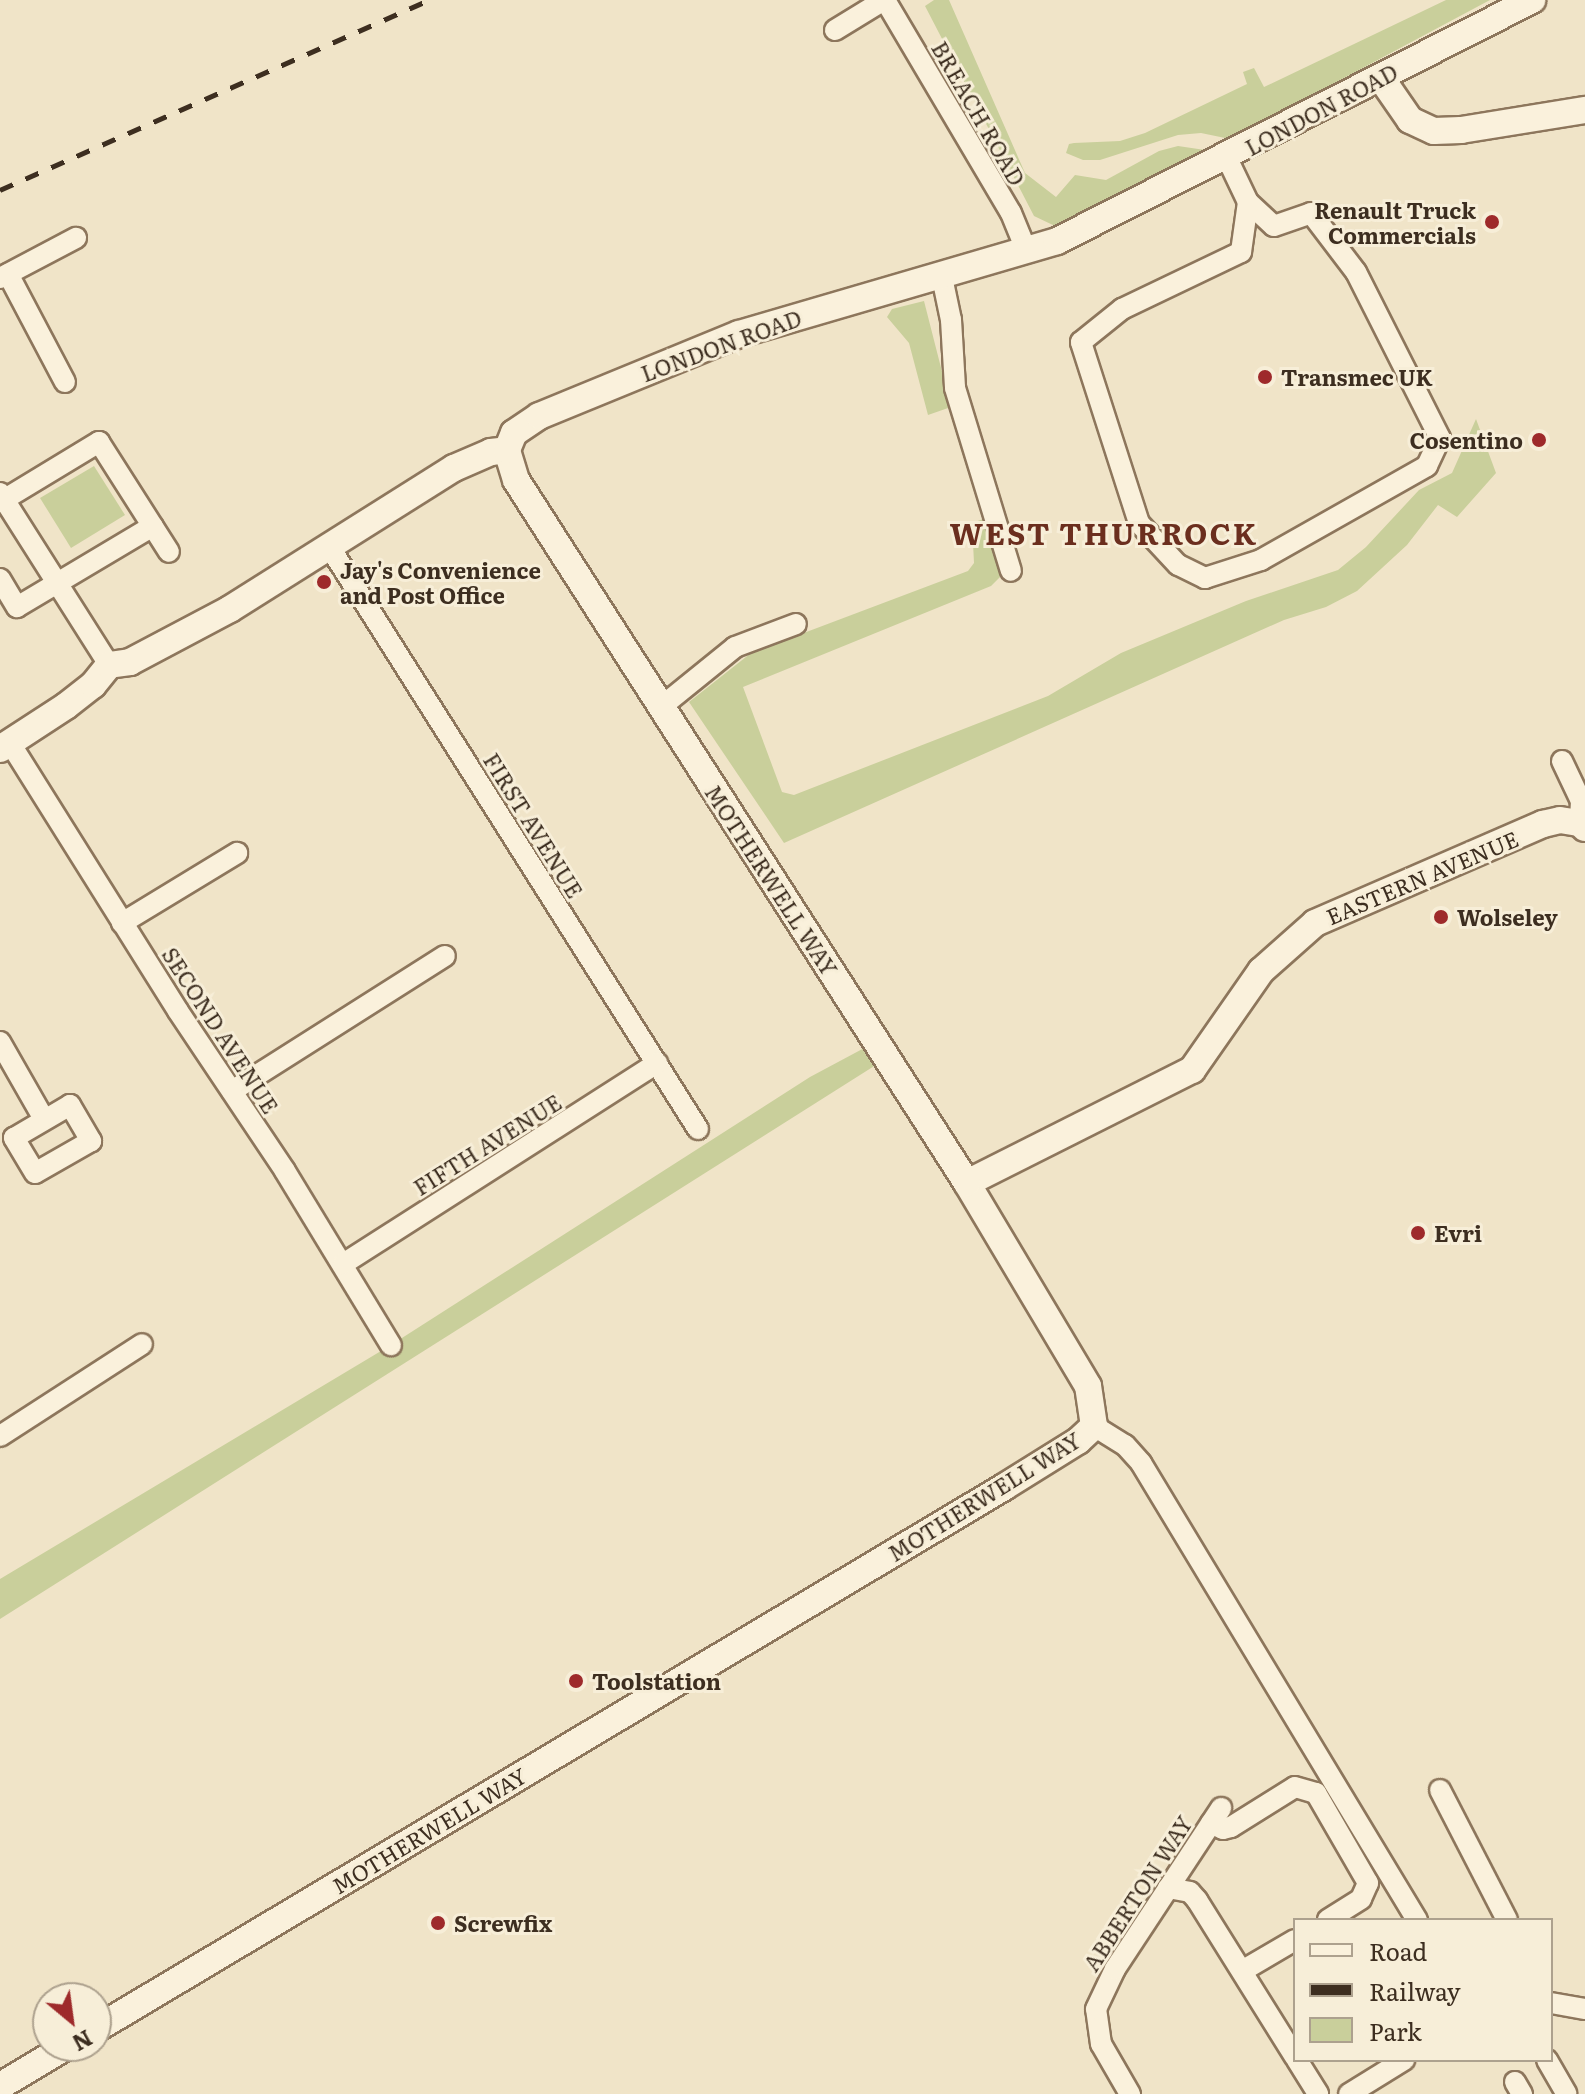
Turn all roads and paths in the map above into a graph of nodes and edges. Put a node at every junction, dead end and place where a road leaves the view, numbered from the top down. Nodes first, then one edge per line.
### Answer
1 (884, 0) edge
2 (1532, 0) edge
3 (835, 30) dead end
4 (1381, 78) junction
5 (1585, 110) edge
6 (1227, 158) junction
7 (1248, 202) junction
8 (76, 238) dead end
9 (1027, 252) junction
10 (4, 276) edge
11 (942, 277) junction
12 (65, 382) dead end
13 (507, 450) junction
14 (1, 498) edge
15 (153, 526) junction
16 (329, 546) junction
17 (169, 552) dead end
18 (1011, 571) dead end
19 (0, 579) edge
20 (55, 584) junction
21 (796, 624) dead end
22 (109, 665) junction
23 (661, 707) junction
24 (5, 746) edge
25 (1562, 761) dead end
26 (1583, 826) edge
27 (237, 853) dead end
28 (122, 923) junction
29 (445, 956) dead end
30 (0, 1042) edge
31 (657, 1063) junction
32 (232, 1091) junction
33 (44, 1119) dead end
34 (698, 1129) dead end
35 (967, 1183) junction
36 (343, 1264) junction
37 (142, 1344) dead end
38 (391, 1345) dead end
39 (1094, 1426) junction
40 (0, 1436) edge
41 (1440, 1790) dead end
42 (1168, 1888) junction
43 (1331, 1918) edge
44 (1416, 1918) edge
45 (1506, 1918) edge
46 (1293, 1941) edge
47 (1242, 1971) junction
48 (1553, 2003) edge
49 (1585, 2009) edge
50 (112, 2019) edge
51 (1293, 2054) edge
52 (40, 2062) edge
53 (1298, 2062) edge
54 (1401, 2062) edge
55 (1548, 2062) edge
56 (0, 2086) edge
57 (1130, 2094) edge
58 (1318, 2094) edge
59 (1349, 2094) edge
60 (1567, 2094) edge

1 - 3 street, BREACH ROAD
1 - 9 street, BREACH ROAD
2 - 4 street, LONDON ROAD
4 - 5 street
4 - 6 street, LONDON ROAD
6 - 7 street
6 - 9 street, LONDON ROAD
7 - 7 street
8 - 10 street
9 - 11 street, LONDON ROAD
10 - 12 street
11 - 13 street, LONDON ROAD
11 - 18 street
13 - 16 street
13 - 23 street, MOTHERWELL WAY
14 - 15 street
14 - 20 street
15 - 17 street
15 - 20 street
16 - 22 street
16 - 31 street, FIRST AVENUE
19 - 20 street
20 - 22 street
21 - 23 street
22 - 24 street
23 - 35 street, MOTHERWELL WAY
24 - 28 street, SECOND AVENUE
25 - 26 street
26 - 35 street, EASTERN AVENUE
27 - 28 street
28 - 32 street, SECOND AVENUE
29 - 32 street
30 - 33 street
31 - 34 street, FIRST AVENUE
31 - 36 street, FIFTH AVENUE
32 - 36 street, SECOND AVENUE
35 - 39 street, MOTHERWELL WAY
36 - 38 street, SECOND AVENUE
37 - 40 street
39 - 44 street
39 - 50 street, MOTHERWELL WAY
41 - 45 street
42 - 43 street, ABBERTON WAY
42 - 47 street
42 - 57 street, ABBERTON WAY
46 - 47 street
47 - 51 street
48 - 49 street
52 - 56 street
53 - 58 street
54 - 59 street
55 - 60 street

